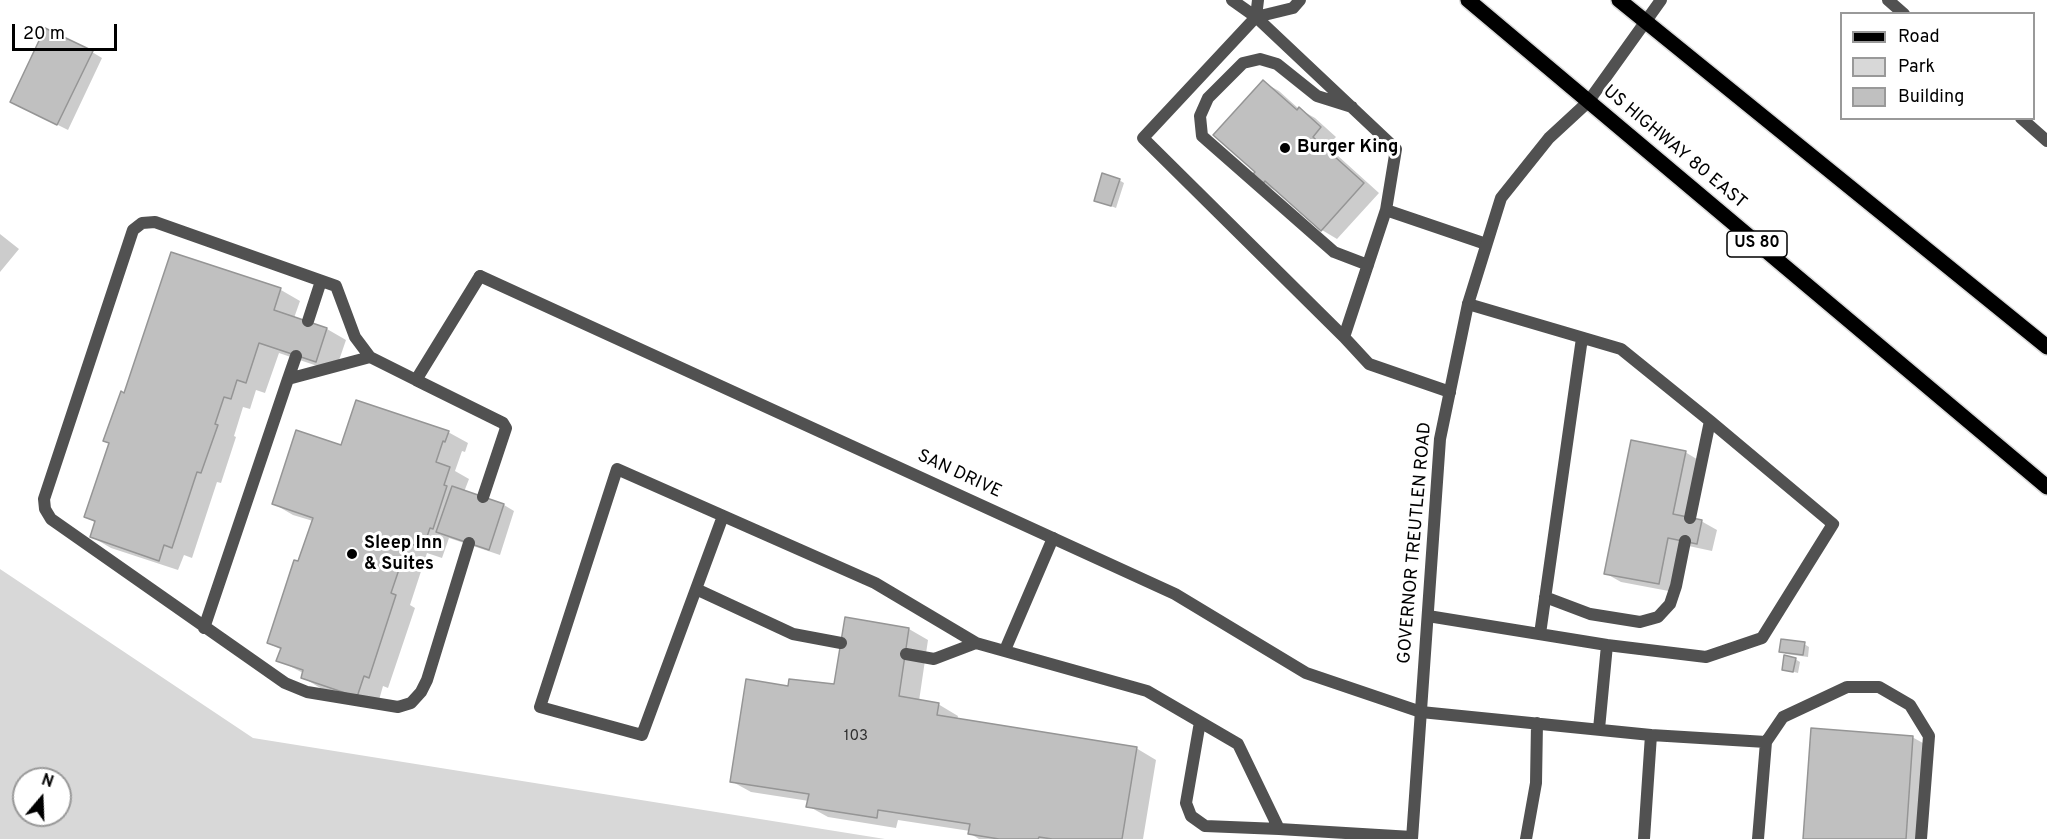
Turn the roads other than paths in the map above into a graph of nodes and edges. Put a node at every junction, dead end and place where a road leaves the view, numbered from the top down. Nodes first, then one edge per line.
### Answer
1 (1232, 0) edge
2 (1258, 0) edge
3 (1300, 0) edge
4 (1468, 0) edge
5 (1619, 0) edge
6 (1661, 0) edge
7 (1888, 0) edge
8 (1902, 12) edge
9 (1256, 17) junction
10 (1644, 21) junction
11 (1588, 102) junction
12 (1353, 107) junction
13 (2024, 120) edge
14 (2047, 141) edge
15 (1386, 210) junction
16 (1486, 244) junction
17 (1368, 265) junction
18 (321, 281) junction
19 (1468, 304) junction
20 (308, 321) dead end
21 (1344, 337) junction
22 (1582, 338) junction
23 (2047, 347) edge
24 (296, 356) dead end
25 (370, 357) junction
26 (288, 379) junction
27 (416, 380) junction
28 (1450, 392) junction
29 (1710, 421) junction
30 (2047, 488) edge
31 (483, 497) dead end
32 (723, 516) junction
33 (1690, 518) dead end
34 (1053, 538) junction
35 (1685, 541) dead end
36 (469, 543) dead end
37 (696, 589) junction
38 (1545, 597) junction
39 (1428, 616) junction
40 (204, 628) junction
41 (1540, 634) junction
42 (841, 643) dead end
43 (976, 643) junction
44 (1607, 645) junction
45 (1005, 650) junction
46 (906, 654) dead end
47 (1421, 712) junction
48 (1200, 722) junction
49 (1537, 723) junction
50 (1599, 729) junction
51 (1651, 735) junction
52 (1766, 742) junction
53 (1279, 829) junction
54 (1412, 838) edge
55 (1526, 839) edge
56 (1644, 839) edge
57 (1758, 839) edge
58 (1921, 839) edge

1 - 9 street
2 - 9 street
3 - 9 street
4 - 11 main road, US HIGHWAY 80 EAST / US 80
5 - 10 main road
6 - 10 street, GOVERNOR TREUTLEN ROAD
7 - 8 street
9 - 12 street
9 - 21 street
10 - 11 street, GOVERNOR TREUTLEN ROAD
10 - 23 main road
11 - 16 street, GOVERNOR TREUTLEN ROAD
11 - 30 main road, US HIGHWAY 80 EAST / US 80
12 - 15 street
12 - 17 street
13 - 14 street
15 - 16 street
15 - 17 street
16 - 19 street, GOVERNOR TREUTLEN ROAD
17 - 21 street
18 - 20 street
18 - 25 street
18 - 40 street
19 - 22 street
19 - 28 street, GOVERNOR TREUTLEN ROAD
21 - 28 street
22 - 29 street
22 - 38 street
24 - 26 street
25 - 26 street
25 - 27 street
26 - 40 street
27 - 31 street
27 - 34 street, SAN DRIVE
28 - 39 street, GOVERNOR TREUTLEN ROAD
29 - 33 street
29 - 44 street
32 - 37 street
32 - 37 street
32 - 43 street
34 - 45 street
34 - 47 street, SAN DRIVE
35 - 38 street
36 - 40 street
37 - 42 street
38 - 41 street
39 - 41 street
39 - 47 street, GOVERNOR TREUTLEN ROAD
41 - 44 street
43 - 45 street
43 - 46 street
44 - 50 street
45 - 48 street
47 - 49 street, SAN DRIVE
47 - 54 street, GOVERNOR TREUTLEN ROAD
48 - 53 street
48 - 53 street
49 - 50 street, SAN DRIVE
49 - 55 street
50 - 51 street, SAN DRIVE
51 - 52 street, SAN DRIVE
51 - 56 street
52 - 57 street
52 - 58 street
53 - 54 street

